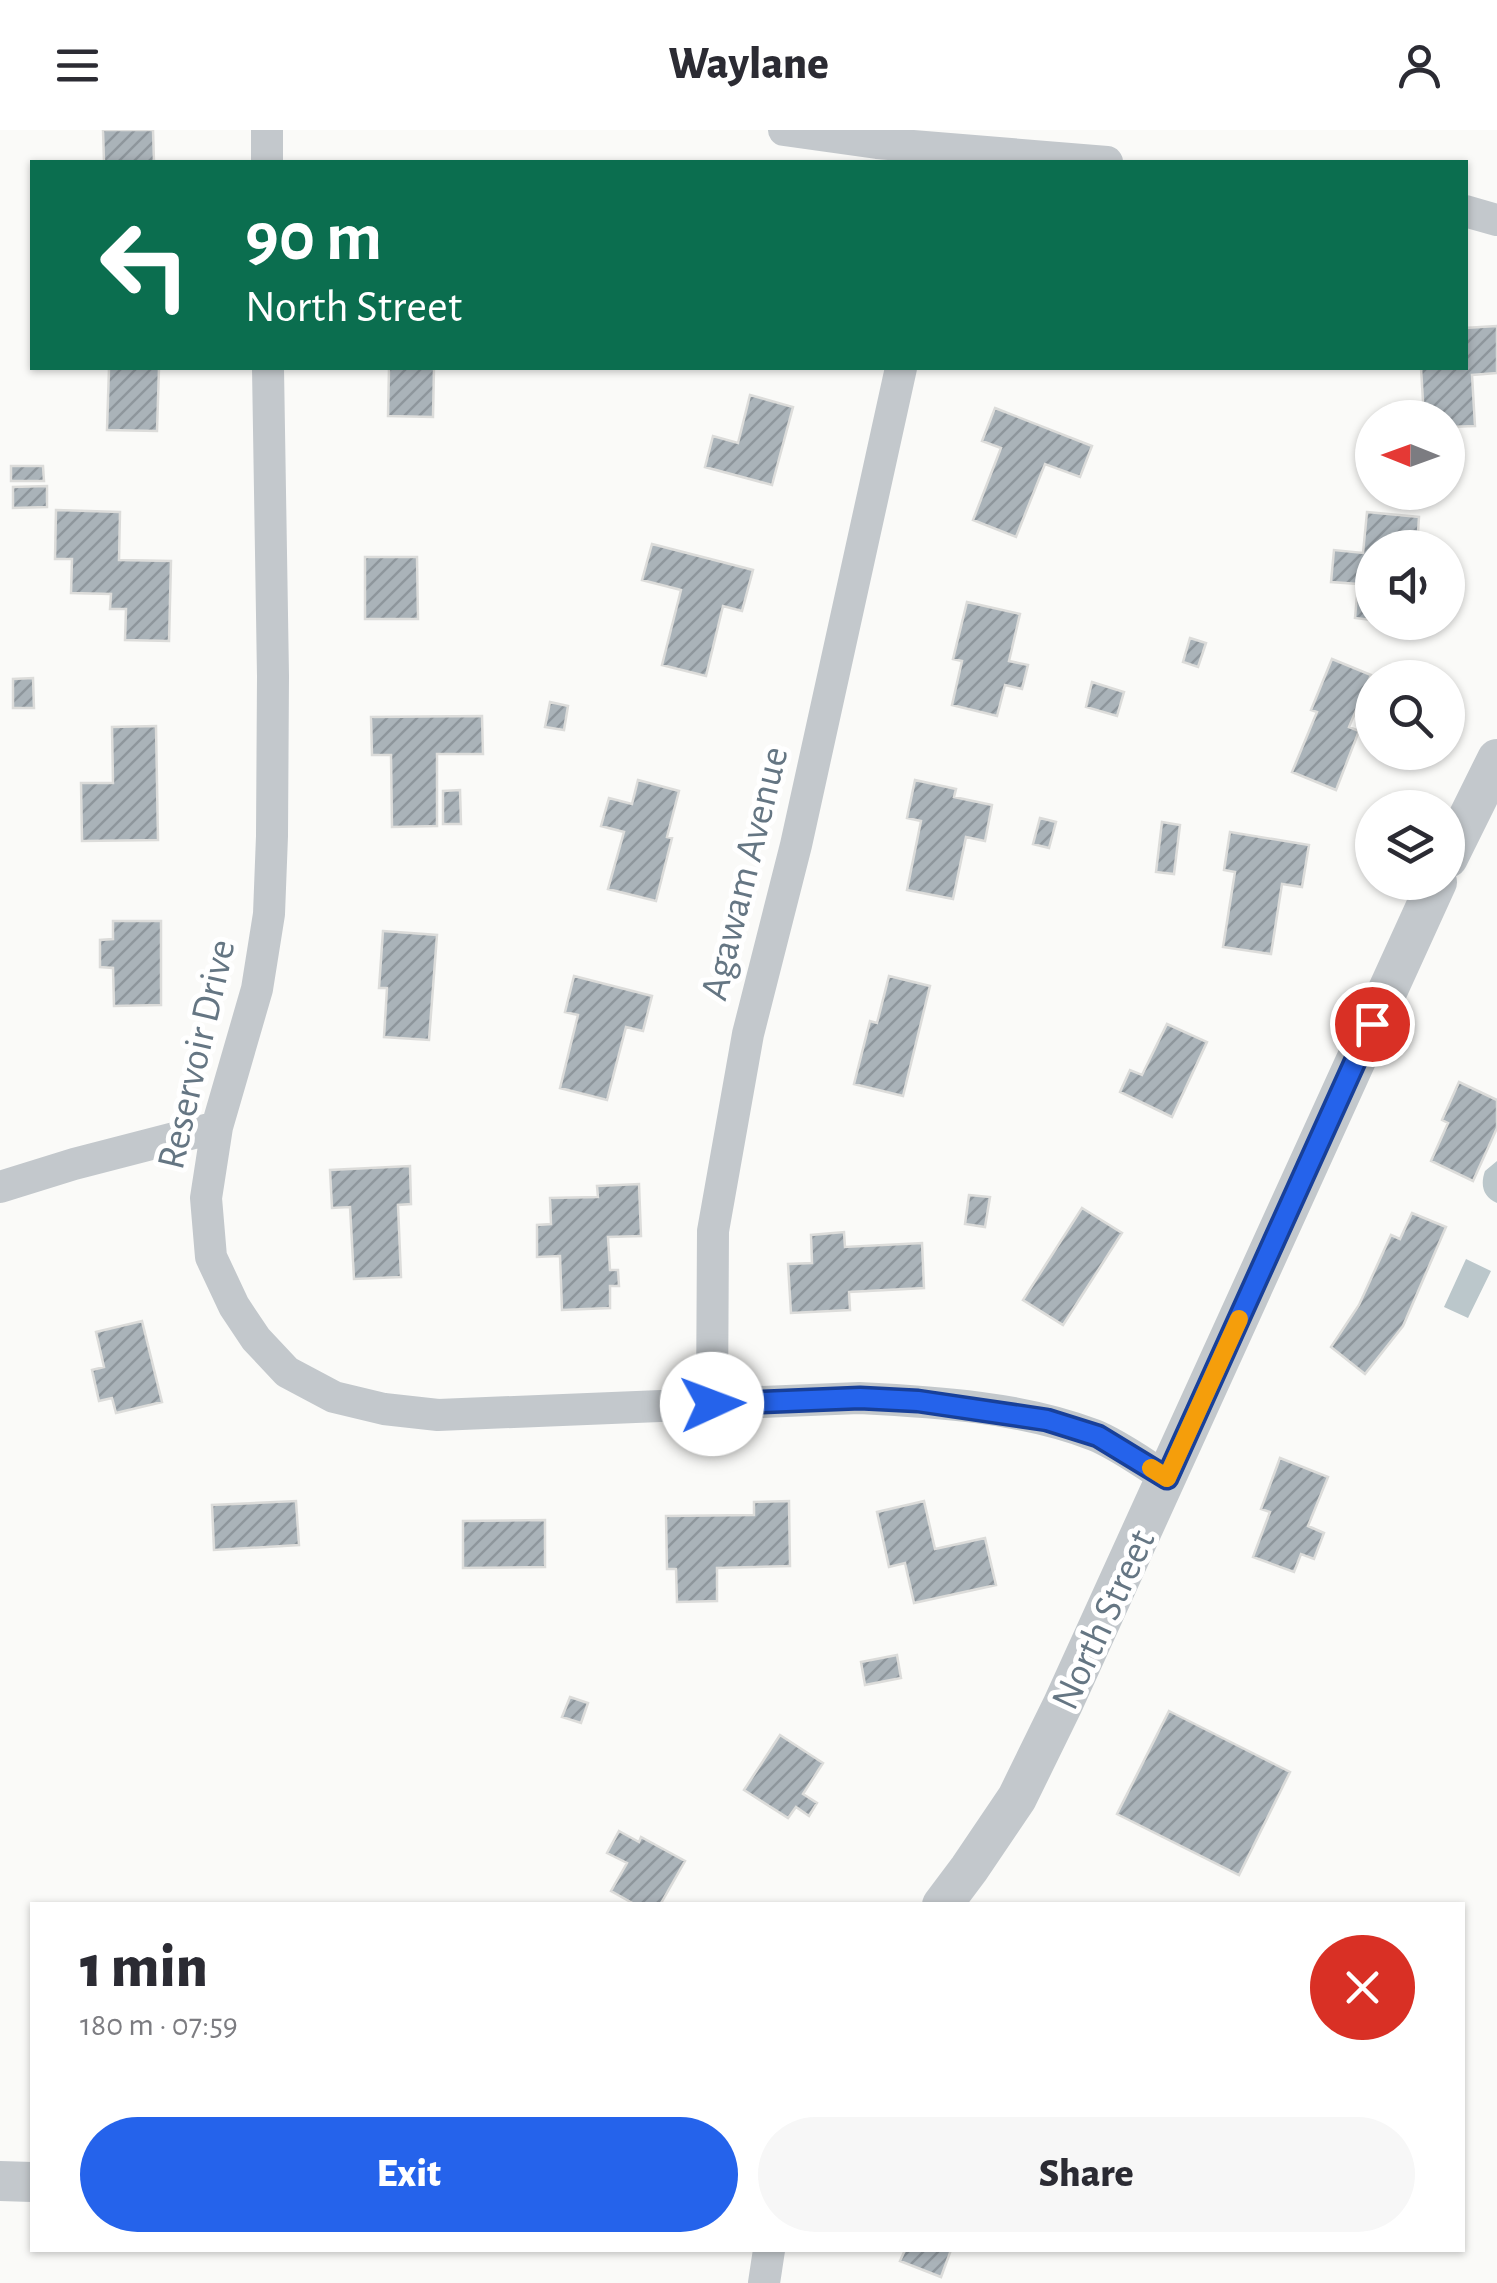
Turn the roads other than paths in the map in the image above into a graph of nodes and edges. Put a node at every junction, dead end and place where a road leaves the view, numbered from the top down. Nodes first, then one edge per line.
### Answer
1 (267, 130) edge
2 (784, 130) edge
3 (946, 156) edge
4 (267, 160) edge
5 (1053, 160) edge
6 (1468, 212) edge
7 (1497, 220) edge
8 (268, 370) edge
9 (901, 370) edge
10 (1496, 763) edge
11 (1465, 821) edge
12 (1428, 900) edge
13 (217, 1127) junction
14 (0, 1187) edge
15 (712, 1404) junction
16 (1167, 1478) junction
17 (944, 1902) edge
18 (0, 2181) edge
19 (30, 2182) edge
20 (769, 2252) edge
21 (764, 2283) edge

1 - 4 street
2 - 3 street
3 - 5 street
6 - 7 street
8 - 13 street, Reservoir Drive
9 - 15 street, Agawam Avenue
10 - 11 street
12 - 16 street, North Street
13 - 14 street
13 - 15 street, Reservoir Drive
15 - 16 street, Reservoir Drive
16 - 17 street, North Street
18 - 19 street
20 - 21 street

